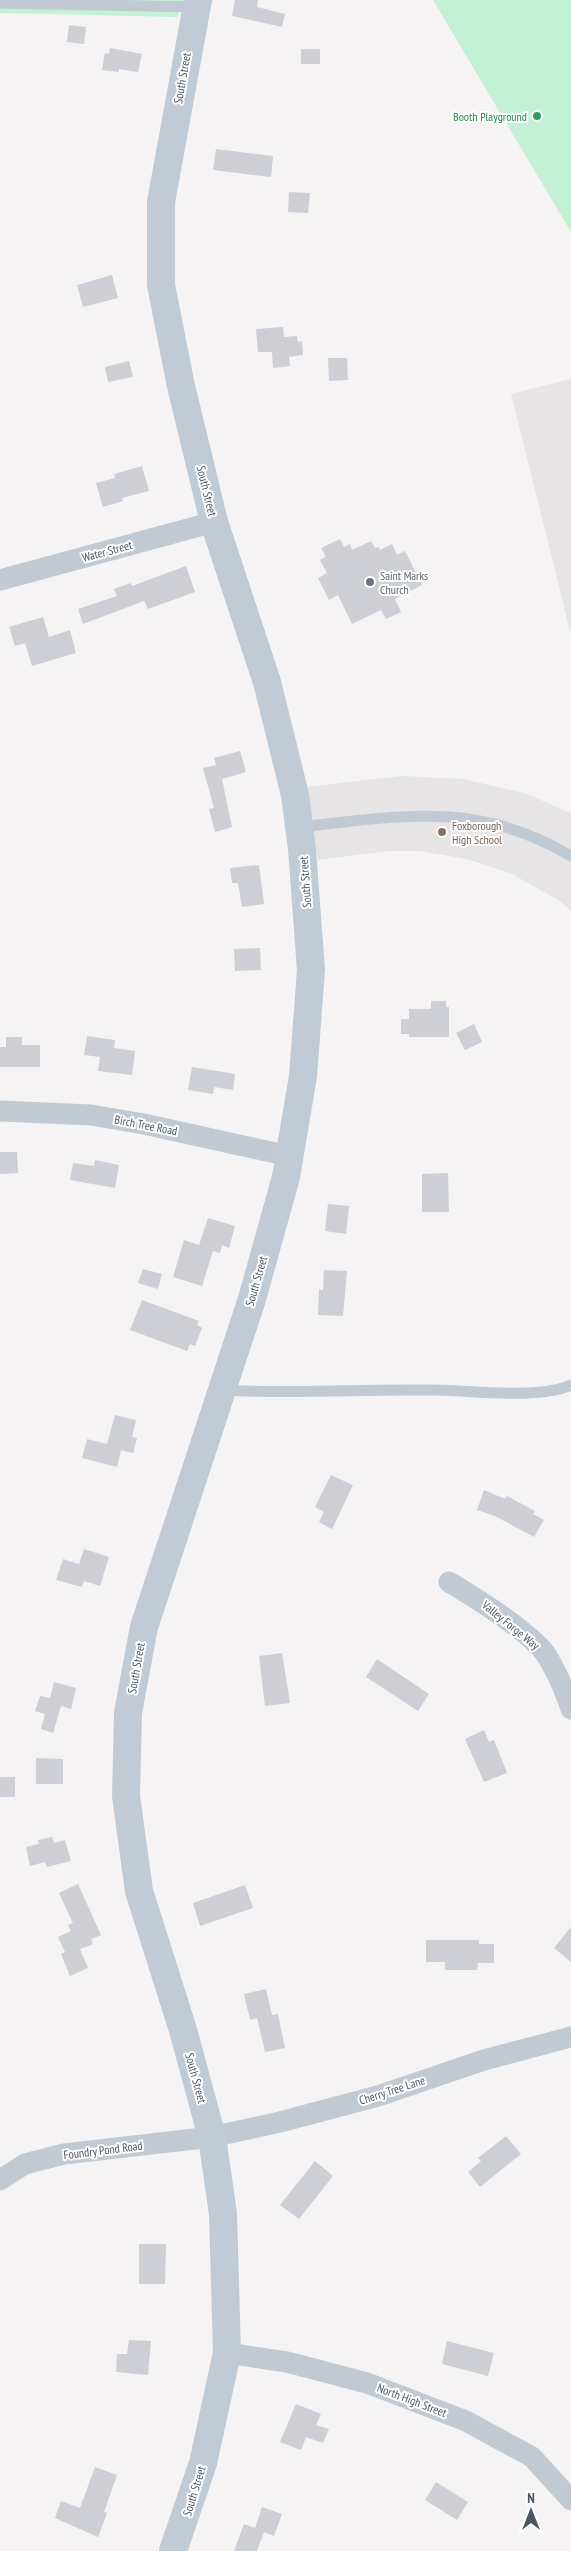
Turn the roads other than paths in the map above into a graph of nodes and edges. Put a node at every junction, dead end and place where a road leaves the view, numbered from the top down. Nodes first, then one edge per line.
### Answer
1 (0, 3) edge
2 (197, 3) edge
3 (214, 522) junction
4 (0, 580) edge
5 (300, 827) junction
6 (571, 856) edge
7 (0, 1110) edge
8 (289, 1156) junction
9 (571, 1385) edge
10 (222, 1390) junction
11 (449, 1582) dead end
12 (571, 1709) edge
13 (571, 2037) edge
14 (212, 2137) junction
15 (0, 2180) edge
16 (228, 2353) junction
17 (571, 2500) edge
18 (173, 2551) edge

1 - 2 lane
2 - 3 main road, South Street
3 - 4 street, Water Street
3 - 5 main road, South Street
5 - 6 lane
5 - 8 main road, South Street
7 - 8 street, Birch Tree Road
8 - 10 main road, South Street
9 - 10 lane
10 - 14 main road, South Street
11 - 12 street, Valley Forge Way
13 - 14 street, Cherry Tree Lane
14 - 15 street, Foundry Pond Road
14 - 16 main road, South Street
16 - 17 street, North High Street
16 - 18 main road, South Street

